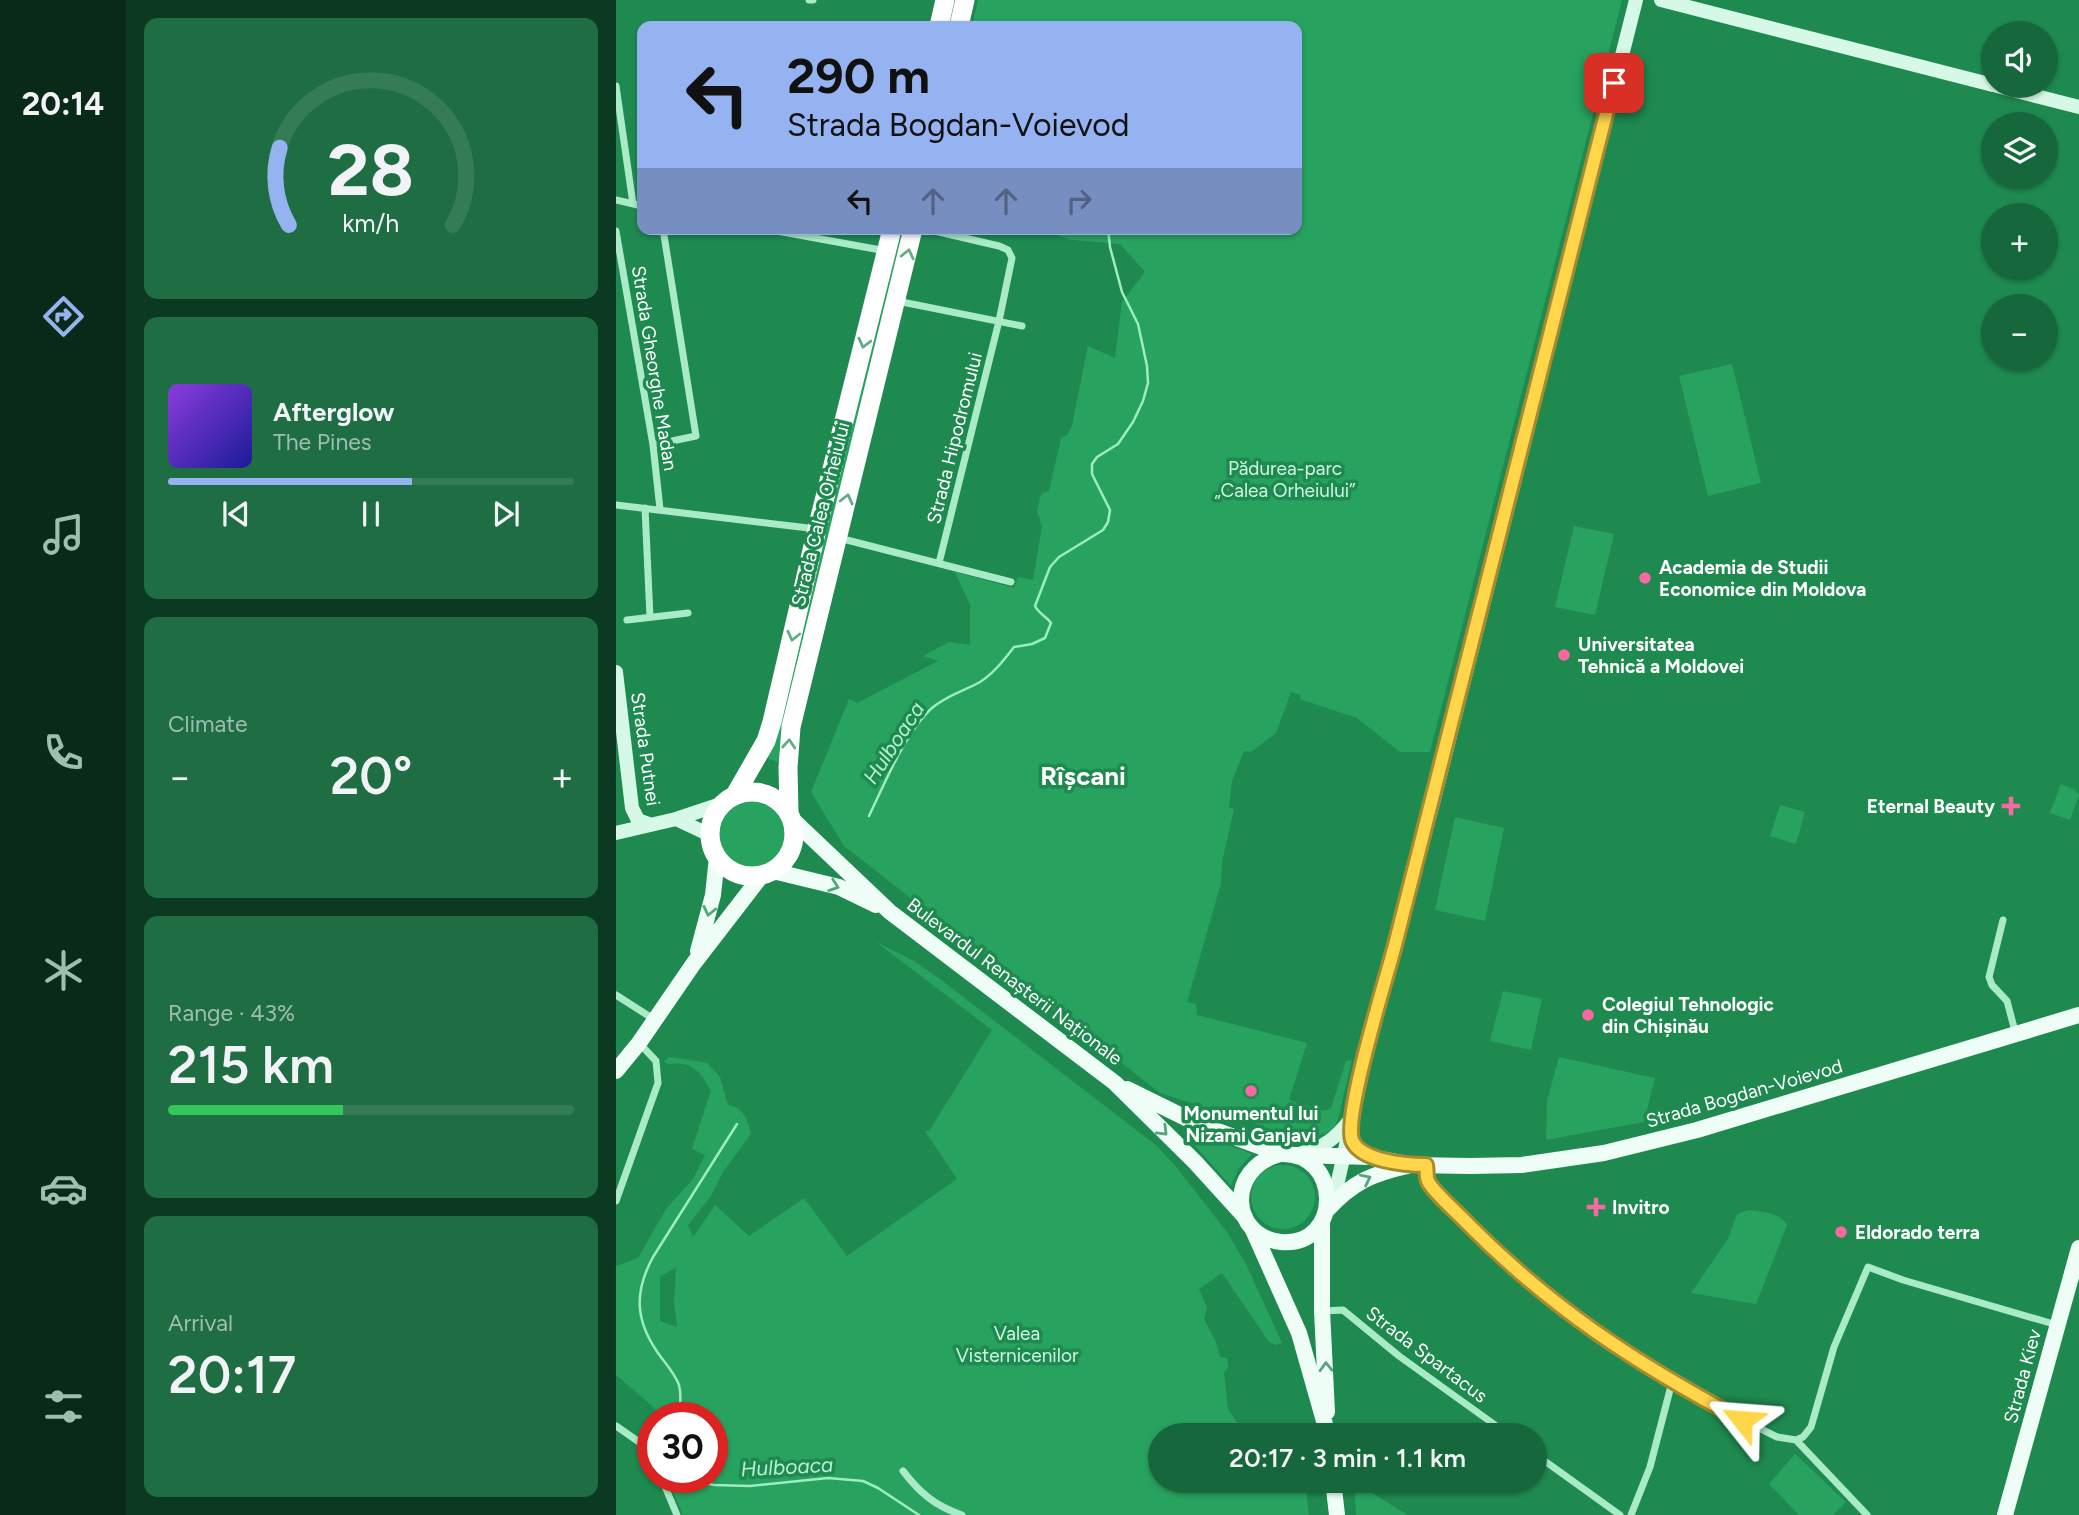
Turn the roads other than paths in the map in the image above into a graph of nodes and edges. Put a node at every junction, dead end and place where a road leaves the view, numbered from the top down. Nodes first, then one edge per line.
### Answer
1 (945, 0) edge
2 (965, 0) edge
3 (1636, 0) edge
4 (1661, 0) edge
5 (940, 21) edge
6 (959, 21) edge
7 (1981, 81) edge
8 (616, 86) edge
9 (2045, 98) edge
10 (2079, 107) edge
11 (616, 200) edge
12 (634, 204) junction
13 (637, 205) edge
14 (617, 232) edge
15 (664, 235) edge
16 (799, 235) edge
17 (891, 235) edge
18 (912, 235) edge
19 (952, 235) edge
20 (887, 251) junction
21 (897, 301) junction
22 (999, 321) junction
23 (1022, 326) dead end
24 (653, 445) junction
25 (616, 505) edge
26 (645, 508) junction
27 (660, 509) junction
28 (817, 529) junction
29 (838, 538) junction
30 (939, 563) junction
31 (1012, 582) dead end
32 (688, 613) dead end
33 (650, 617) junction
34 (627, 620) dead end
35 (616, 673) edge
36 (728, 800) junction
37 (791, 816) junction
38 (676, 819) junction
39 (649, 824) junction
40 (616, 833) edge
41 (710, 835) junction
42 (717, 857) junction
43 (767, 873) junction
44 (890, 912) junction
45 (2003, 920) dead end
46 (694, 963) junction
47 (616, 995) edge
48 (2075, 1018) edge
49 (655, 1020) junction
50 (2016, 1035) junction
51 (639, 1043) junction
52 (616, 1071) edge
53 (1115, 1083) junction
54 (1350, 1119) junction
55 (1287, 1154) junction
56 (1344, 1156) junction
57 (1371, 1157) junction
58 (1420, 1165) junction
59 (616, 1201) edge
60 (1325, 1215) junction
61 (1248, 1222) junction
62 (2079, 1248) edge
63 (1322, 1311) junction
64 (2058, 1325) junction
65 (1672, 1382) junction
66 (1324, 1423) edge
67 (1327, 1423) edge
68 (1493, 1423) edge
69 (616, 1426) edge
70 (1796, 1440) junction
71 (637, 1441) edge
72 (1547, 1463) edge
73 (903, 1471) dead end
74 (668, 1493) edge
75 (1334, 1493) edge
76 (677, 1515) edge
77 (962, 1515) edge
78 (1337, 1515) edge
79 (1620, 1515) edge
80 (1631, 1515) edge
81 (1867, 1515) edge
82 (2005, 1515) edge

1 - 5 highway
2 - 6 highway
3 - 54 main road
4 - 7 main road
8 - 12 street
9 - 10 main road
11 - 12 street
12 - 13 street
14 - 24 street, Strada Gheorghe Madan
15 - 24 street
16 - 20 street
17 - 20 highway, Strada Calea Orheiului
21 -> 18 highway, Strada Calea Orheiului
19 - 22 street, Strada Hipodromului
20 -> 28 highway, Strada Calea Orheiului
21 - 22 street
29 -> 21 highway, Strada Calea Orheiului
22 - 23 street
22 - 30 street, Strada Hipodromului
24 - 27 street, Strada Gheorghe Madan
25 - 26 street
26 - 27 street
26 - 33 street
27 - 28 street
28 -> 36 highway, Strada Calea Orheiului
29 - 30 street
37 -> 29 highway, Strada Calea Orheiului
30 - 31 street
32 - 33 street
33 - 34 street
35 - 39 main road, Strada Putnei
36 - 37 highway
36 - 38 main road
36 - 41 highway
37 - 43 highway
37 - 44 main road, Bulevardul Renașterii Naționale
38 - 39 main road
38 - 41 main road
39 - 40 main road
41 - 42 highway
42 - 43 highway
42 -> 46 main road
43 -> 44 main road, Bulevardul Renașterii Naționale
43 - 46 main road
44 - 53 main road, Bulevardul Renașterii Naționale
45 - 50 street
46 - 49 main road
47 - 49 street
48 - 50 main road, Strada Bogdan-Voievod
49 - 51 main road
50 - 58 main road, Strada Bogdan-Voievod
51 - 52 main road
51 - 59 street
53 - 55 main road, Bulevardul Renașterii Naționale
53 -> 61 main road, Bulevardul Renașterii Naționale
54 - 55 main road
54 - 56 main road
54 - 57 main road
55 - 56 main road, Strada Bogdan-Voievod
55 - 60 main road
55 - 61 main road
56 - 57 main road, Strada Bogdan-Voievod
56 - 60 main road
57 - 58 main road, Strada Bogdan-Voievod
60 -> 58 main road, Strada Bogdan-Voievod
58 - 65 street
60 - 61 main road
60 - 63 main road, Bulevardul Renașterii Naționale
61 - 66 main road, Bulevardul Renașterii Naționale
62 - 64 main road, Strada Kiev
67 -> 63 main road, Bulevardul Renașterii Naționale
63 - 68 street, Strada Spartacus
64 - 70 street
64 - 82 main road, Strada Kiev
65 - 70 street
65 - 80 street
69 - 71 street
70 - 81 street
72 - 79 street
73 - 77 street
74 - 76 street
75 - 78 main road

